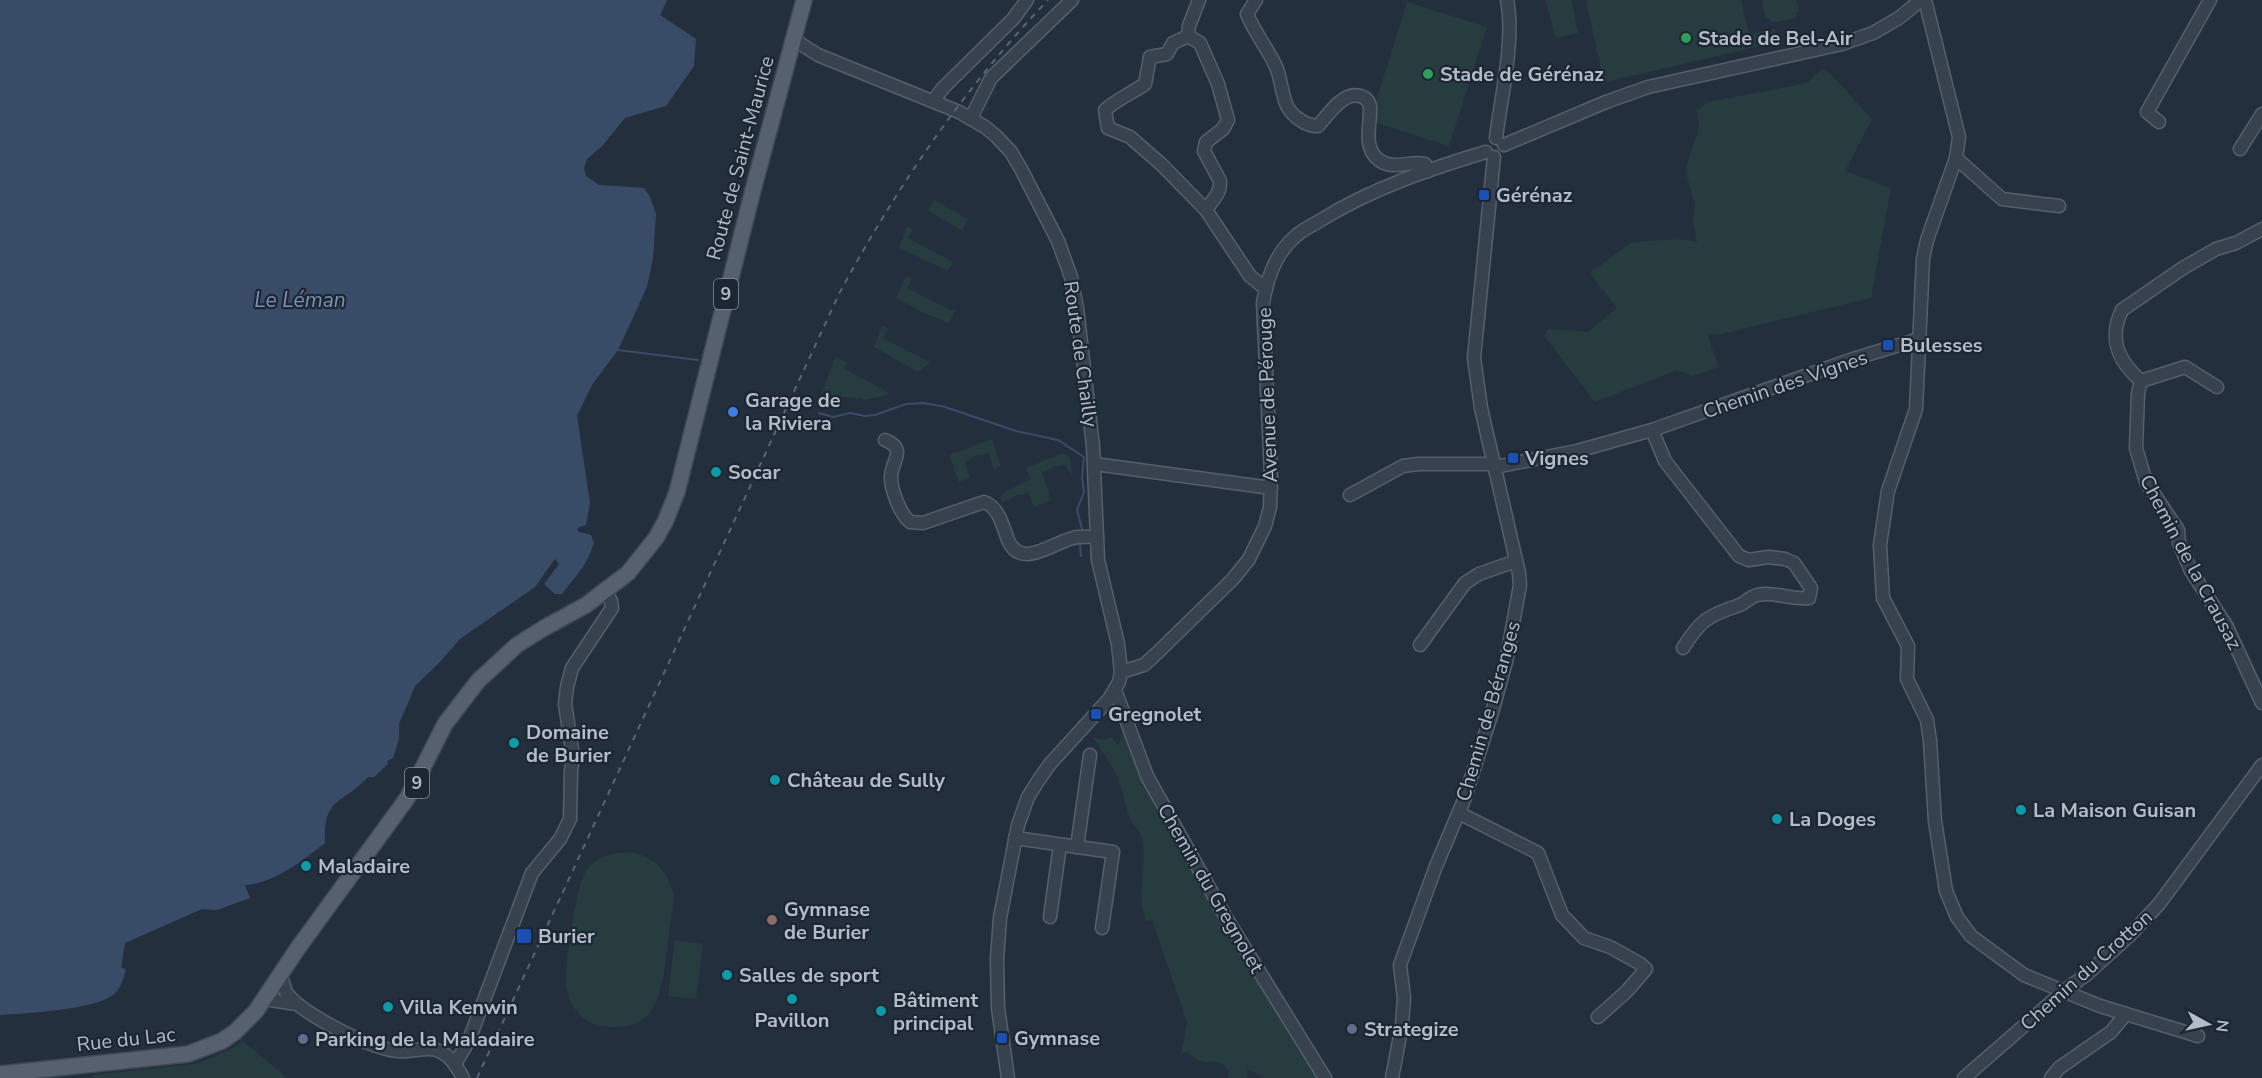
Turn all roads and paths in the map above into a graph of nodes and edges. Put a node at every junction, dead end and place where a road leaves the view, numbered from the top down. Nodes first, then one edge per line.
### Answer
1 (804, 0) edge
2 (1027, 0) edge
3 (1072, 0) edge
4 (1199, 0) edge
5 (1256, 0) edge
6 (1507, 0) edge
7 (1923, 0) edge
8 (2211, 0) edge
9 (1188, 36) junction
10 (791, 46) junction
11 (933, 101) junction
12 (2262, 114) edge
13 (971, 118) junction
14 (2159, 122) dead end
15 (1500, 142) junction
16 (2240, 149) dead end
17 (1490, 154) junction
18 (1956, 158) junction
19 (1428, 171) junction
20 (2059, 206) dead end
21 (1206, 210) junction
22 (2262, 229) edge
23 (1266, 289) junction
24 (1919, 339) junction
25 (2140, 387) junction
26 (2217, 387) dead end
27 (1652, 430) junction
28 (885, 440) dead end
29 (1095, 464) junction
30 (1494, 465) junction
31 (1271, 488) junction
32 (1350, 495) dead end
33 (1096, 537) junction
34 (1516, 561) junction
35 (606, 592) junction
36 (1420, 645) dead end
37 (1683, 648) dead end
38 (1121, 672) junction
39 (1115, 690) junction
40 (2262, 703) edge
41 (1090, 755) dead end
42 (2262, 765) edge
43 (1459, 813) junction
44 (1015, 838) junction
45 (1060, 845) junction
46 (1077, 847) junction
47 (1050, 917) dead end
48 (1102, 928) dead end
49 (280, 974) junction
50 (2064, 991) junction
51 (264, 999) junction
52 (297, 1004) junction
53 (2126, 1014) junction
54 (1598, 1017) dead end
55 (247, 1021) joint
56 (2198, 1036) dead end
57 (455, 1064) junction
58 (0, 1074) edge
59 (463, 1078) edge
60 (1008, 1078) edge
61 (1325, 1078) edge
62 (1392, 1078) edge
63 (1964, 1078) edge
64 (2051, 1078) edge

1 - 10 main road, Route de Saint-Maurice / 9
2 - 11 street
3 - 13 street
4 - 9 street
5 - 19 street
6 - 15 street
7 - 15 street
7 - 18 street
8 - 14 street
9 - 21 street
9 - 21 street
10 - 11 street, Route de Chailly
10 - 35 main road, Route de Saint-Maurice / 9
11 - 13 street, Route de Chailly
12 - 16 street
13 - 29 street, Route de Chailly
15 - 17 street
17 - 19 street, Avenue de Pérouge
17 - 30 street, Chemin de Béranges
18 - 20 street
18 - 24 street
19 - 23 street, Avenue de Pérouge
21 - 23 street
22 - 25 street
23 - 31 street, Avenue de Pérouge
24 - 27 street, Chemin des Vignes
24 - 50 street
25 - 26 street
25 - 40 street, Chemin de la Crausaz
27 - 30 street, Chemin des Vignes
27 - 37 street
28 - 33 street
29 - 31 street
29 - 33 street, Route de Chailly
30 - 32 street, Chemin des Vignes
30 - 34 street, Chemin de Béranges
31 - 38 street, Avenue de Pérouge
33 - 38 street, Route de Chailly
34 - 36 street
34 - 43 street, Chemin de Béranges
35 - 49 main road, Route de Saint-Maurice / 9
35 - 57 street
38 - 39 street, Route de Chailly
39 - 44 street, Route de Chailly
39 - 61 street, Chemin du Gregnolet
41 - 46 street
42 - 50 street, Chemin du Crotton
43 - 54 street
43 - 62 street, Chemin de Béranges
44 - 45 street
44 - 60 street, Route de Chailly
45 - 46 street
45 - 47 street
46 - 48 street
49 - 51 main road, Route de Saint-Maurice / 9
49 - 52 street
50 - 53 street
50 - 63 street, Chemin du Crotton
51 - 52 street
51 - 55 main road, Route de Saint-Maurice / 9
52 - 57 street
53 - 56 street
53 - 64 street
55 - 58 main road, Rue du Lac / 9
57 - 59 street

